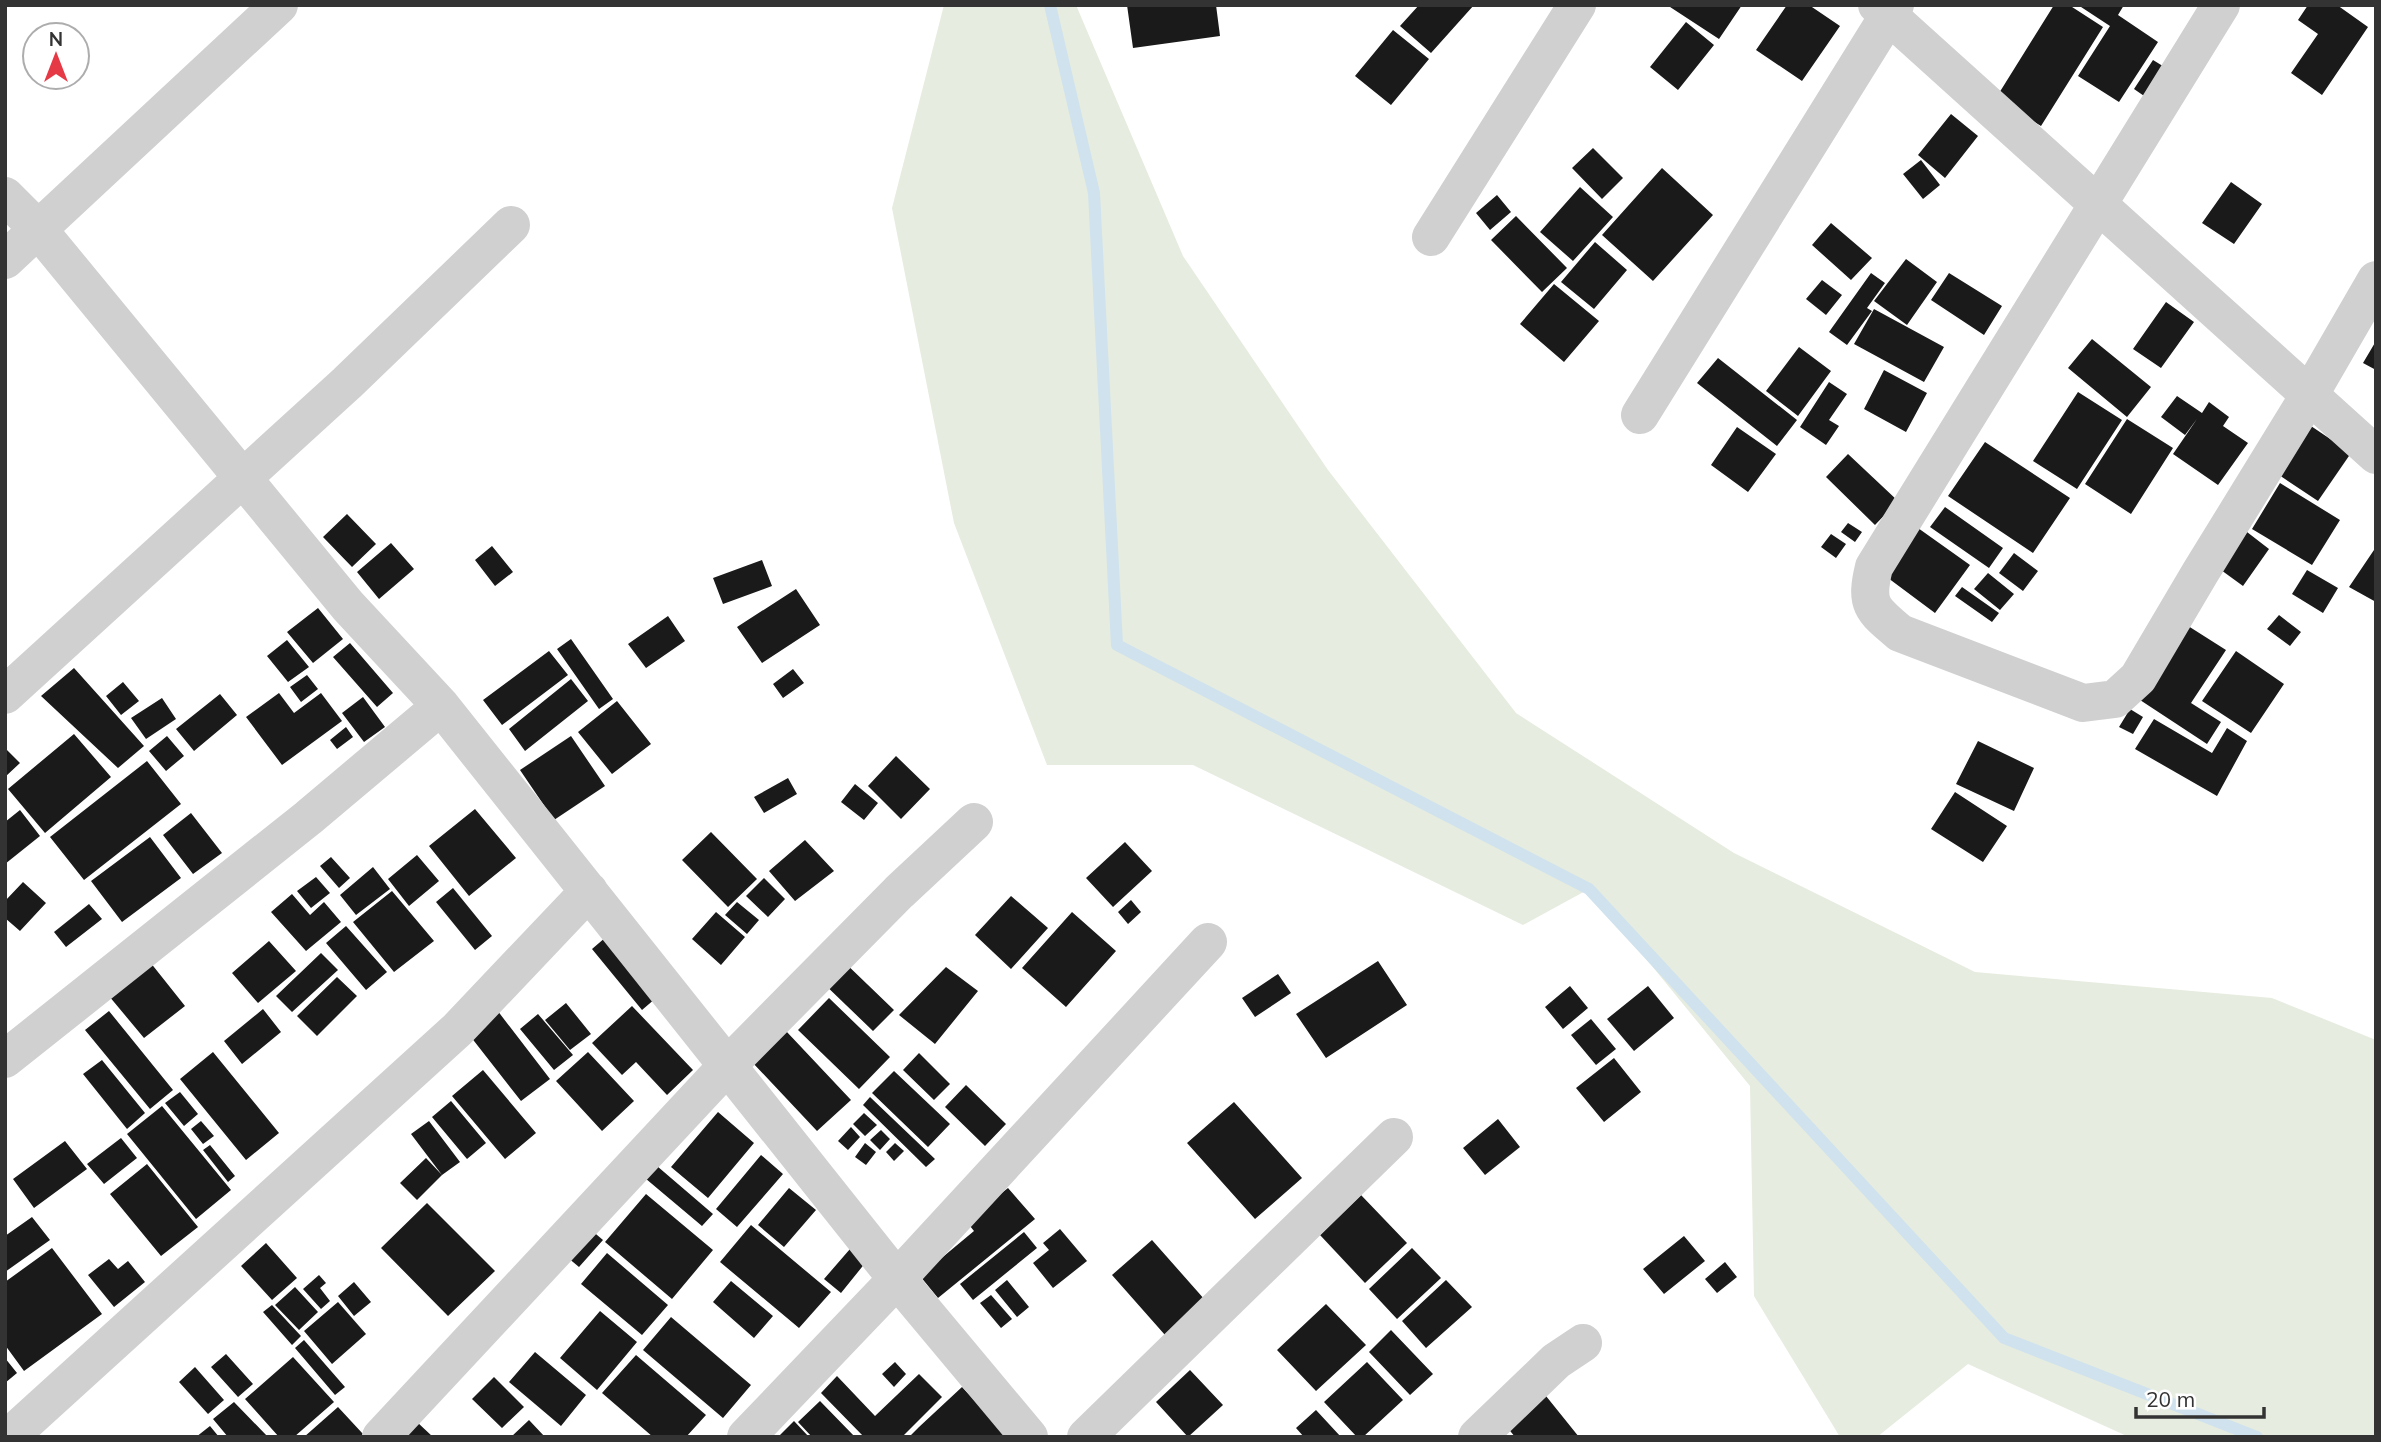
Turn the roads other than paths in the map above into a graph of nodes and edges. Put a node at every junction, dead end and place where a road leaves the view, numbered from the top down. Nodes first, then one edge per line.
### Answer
1 (279, 5) edge
2 (1577, 5) edge
3 (2221, 5) edge
4 (1887, 9) edge
5 (5, 196) edge
6 (2098, 206) junction
7 (511, 225) dead end
8 (37, 228) junction
9 (1431, 237) dead end
10 (5, 260) edge
11 (2376, 280) edge
12 (2311, 394) junction
13 (1640, 415) dead end
14 (2376, 455) edge
15 (243, 478) junction
16 (5, 695) edge
17 (441, 706) junction
18 (974, 822) dead end
19 (589, 891) junction
20 (1208, 942) dead end
21 (5, 1059) edge
22 (727, 1066) junction
23 (1394, 1137) dead end
24 (897, 1279) junction
25 (1583, 1343) dead end
26 (9, 1437) edge
27 (381, 1437) edge
28 (746, 1437) edge
29 (1029, 1437) edge
30 (1086, 1437) edge
31 (1477, 1437) edge

1 - 8 street
2 - 9 street
3 - 6 street
4 - 6 street
4 - 13 street
5 - 8 street
6 - 12 street
6 - 12 street
7 - 15 street
8 - 10 street
8 - 15 street
11 - 12 street
12 - 14 street
15 - 16 street
15 - 17 street
17 - 19 street
17 - 21 street
18 - 22 street
19 - 22 street
19 - 26 street
20 - 24 street
22 - 24 street
22 - 27 street
23 - 30 street
24 - 28 street
24 - 29 street
25 - 31 street

